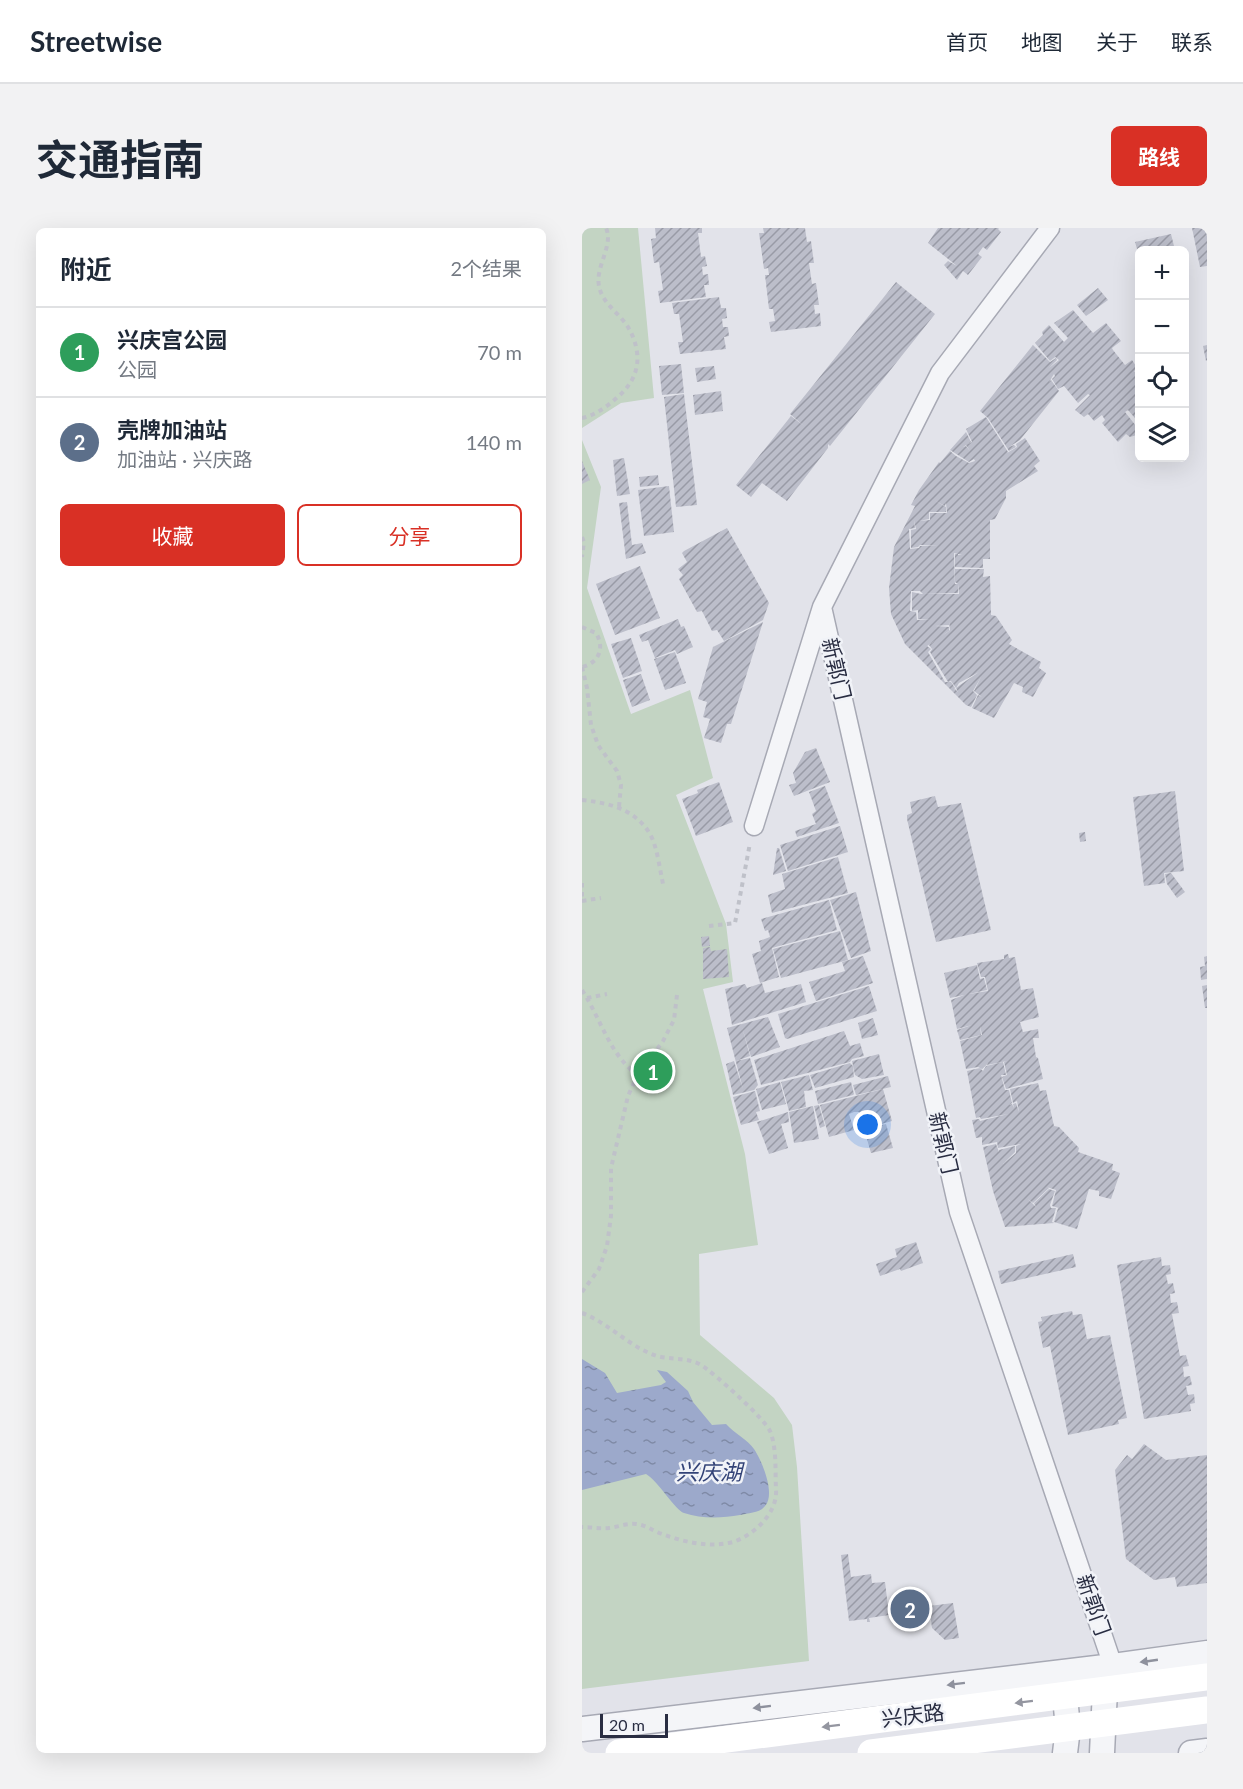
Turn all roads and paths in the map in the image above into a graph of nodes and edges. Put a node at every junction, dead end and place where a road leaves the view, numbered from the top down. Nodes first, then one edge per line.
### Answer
1 (606, 228) edge
2 (1050, 228) edge
3 (582, 418) edge
4 (582, 537) edge
5 (582, 558) edge
6 (822, 607) junction
7 (582, 627) edge
8 (582, 667) edge
9 (588, 697) junction
10 (582, 700) edge
11 (582, 800) edge
12 (619, 807) junction
13 (753, 826) joint
14 (582, 883) edge
15 (663, 884) dead end
16 (601, 898) dead end
17 (582, 899) edge
18 (709, 926) dead end
19 (582, 990) edge
20 (606, 994) dead end
21 (677, 995) dead end
22 (587, 998) junction
23 (638, 1076) junction
24 (582, 1292) edge
25 (582, 1313) edge
26 (582, 1527) edge
27 (1207, 1653) edge
28 (1207, 1677) edge
29 (1109, 1678) junction
30 (1065, 1696) junction
31 (1207, 1710) edge
32 (1103, 1723) junction
33 (582, 1729) edge
34 (1066, 1741) edge
35 (1207, 1751) edge
36 (619, 1753) edge
37 (871, 1753) edge
38 (1102, 1753) edge
39 (1191, 1753) edge

1 - 3 path
2 - 6 street, 新郭门
4 - 5 path
6 - 13 street, 新郭门
6 - 29 street, 新郭门
7 - 8 path
8 - 9 path
9 - 10 path
9 - 12 path
11 - 12 path
12 - 15 path
13 - 18 path
14 - 17 path
16 - 17 path
19 - 22 path
20 - 22 path
21 - 23 path
22 - 23 path
23 - 24 path
25 - 26 path
27 -> 29 street
28 - 29 main road, 兴庆路
29 - 30 main road, 兴庆路
29 - 32 street
29 -> 33 street
30 - 34 street
30 -> 36 main road, 兴庆路
31 - 32 main road, 兴庆路
32 - 34 main road, 兴庆路
32 - 38 street
34 - 37 main road, 兴庆路
35 - 39 street

